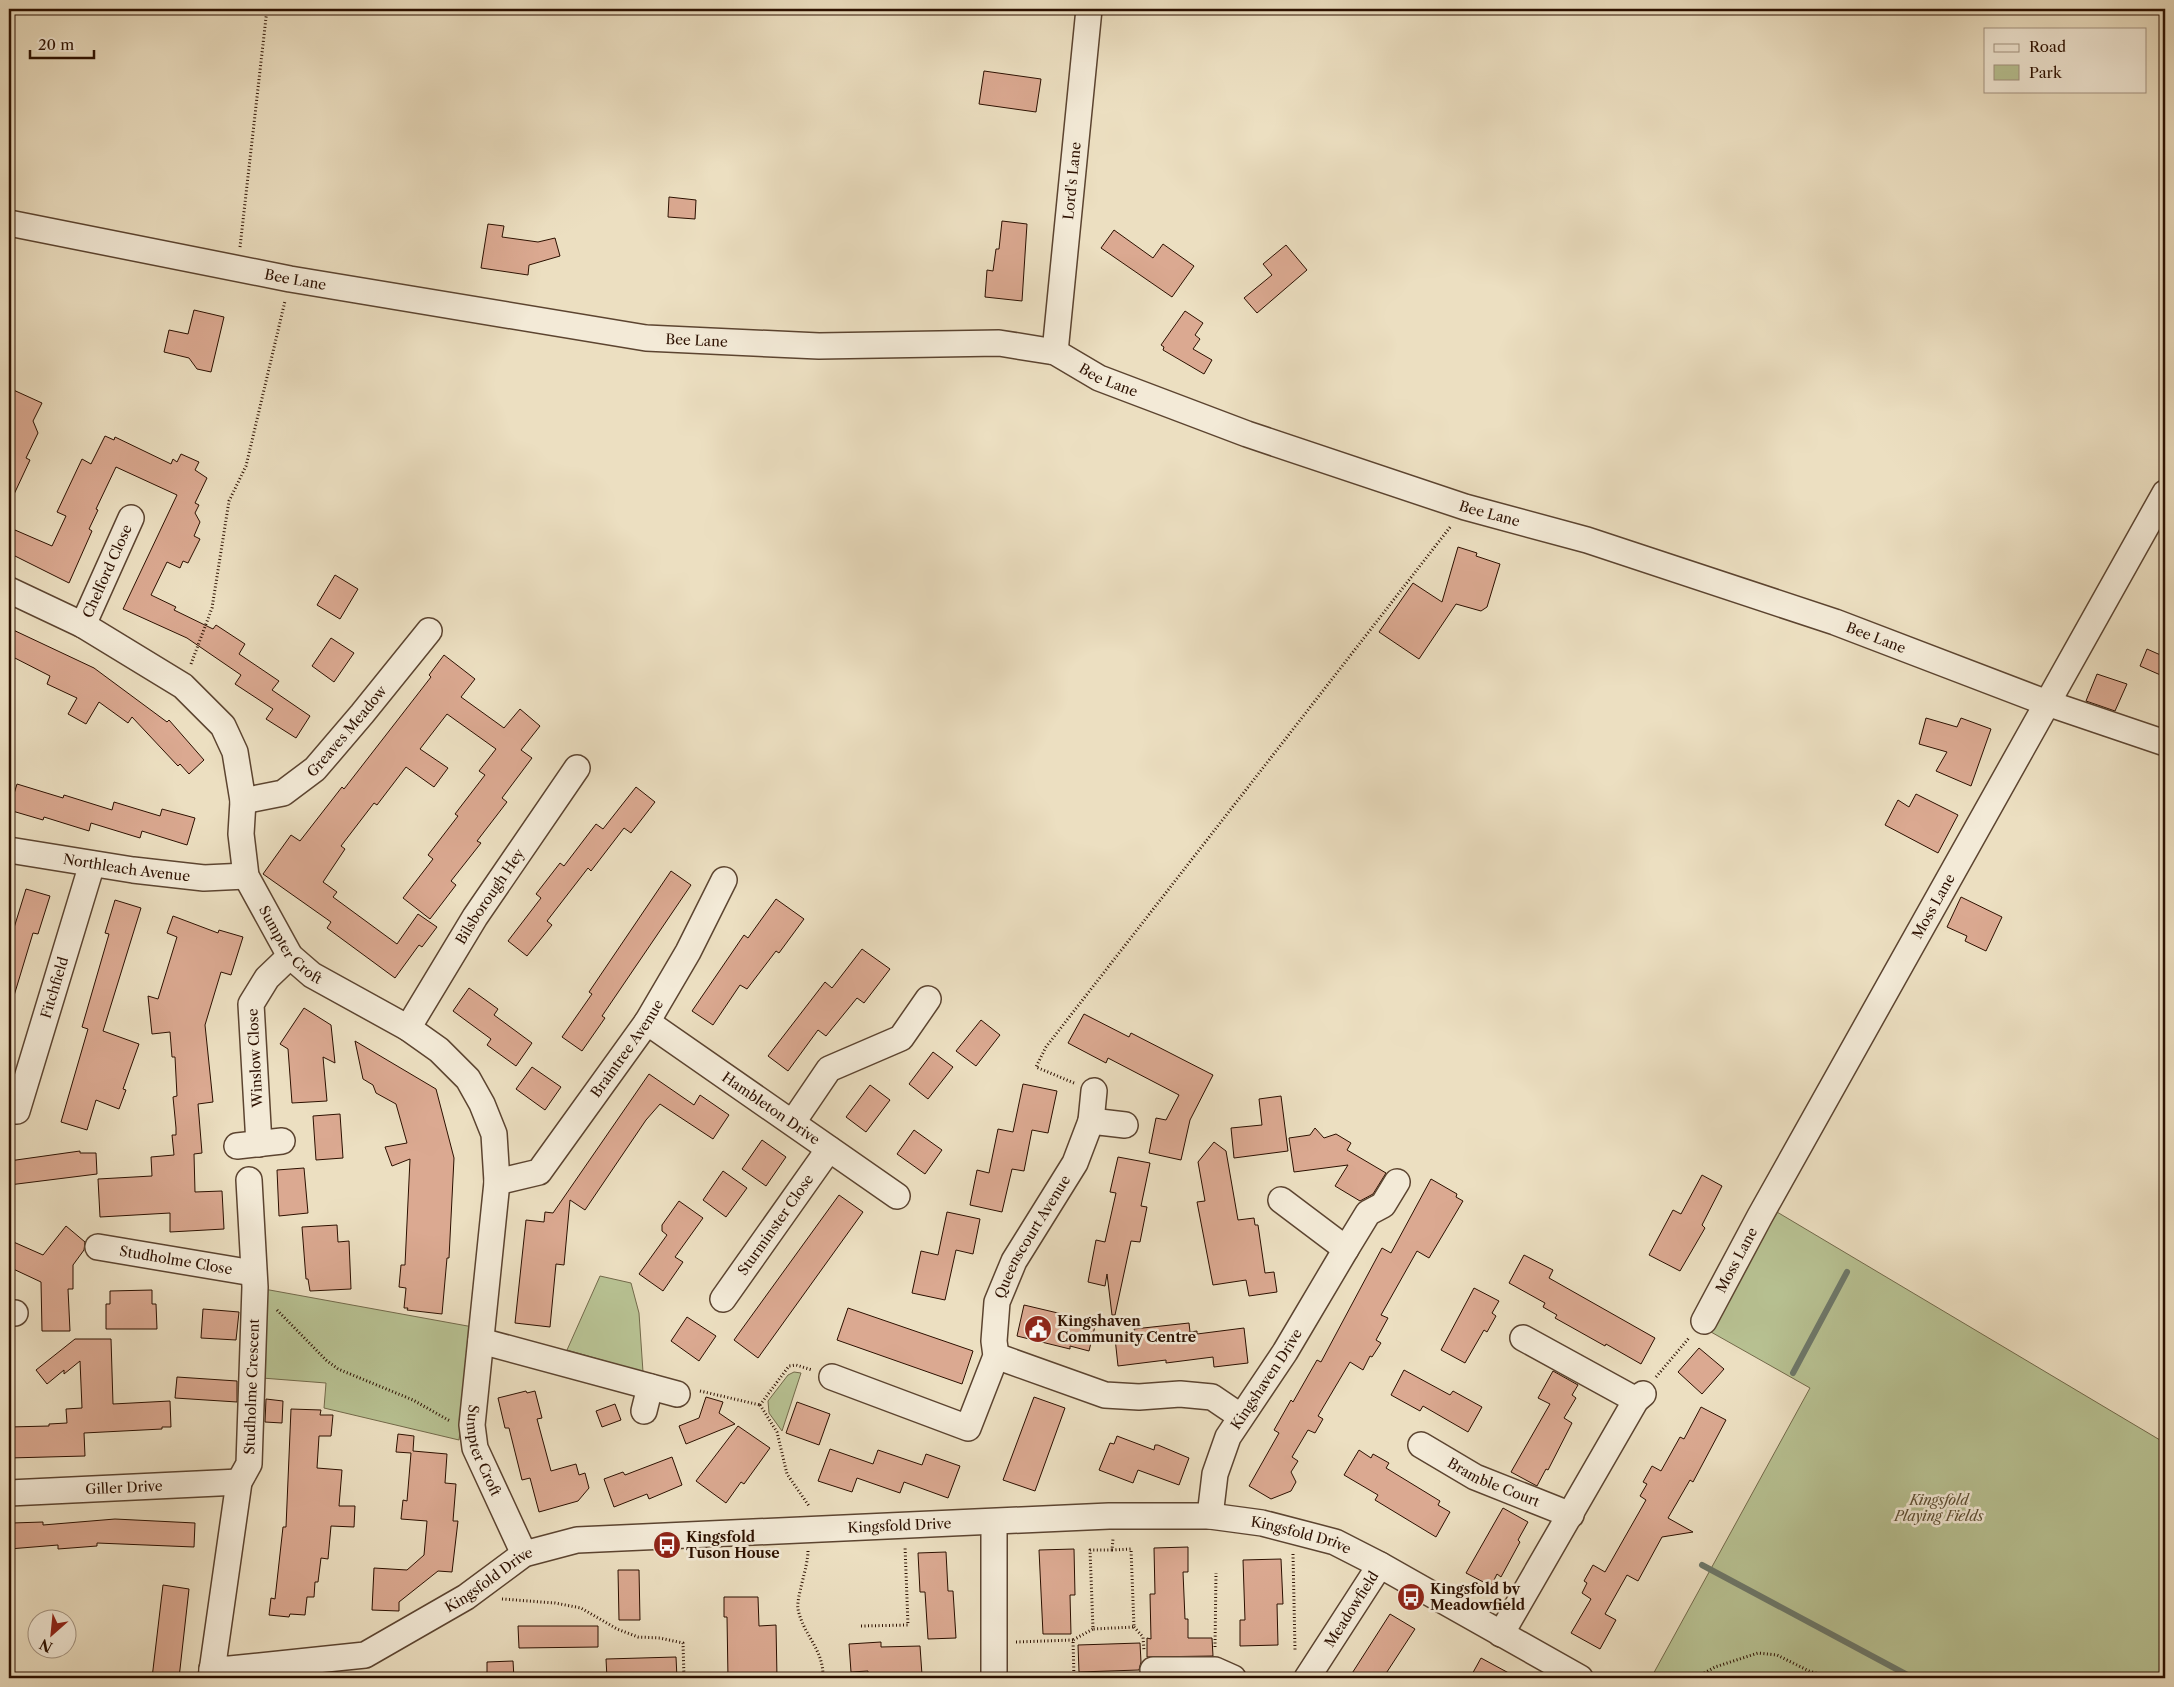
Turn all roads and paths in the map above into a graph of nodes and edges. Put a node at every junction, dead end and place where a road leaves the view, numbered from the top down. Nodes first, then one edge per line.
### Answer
1 (267, 9) edge
2 (1089, 9) edge
3 (9, 223) edge
4 (237, 268) junction
5 (290, 279) junction
6 (1055, 352) junction
7 (2165, 493) edge
8 (1465, 507) junction
9 (131, 518) dead end
10 (9, 590) edge
11 (83, 625) junction
12 (429, 631) dead end
13 (182, 686) junction
14 (2047, 702) junction
15 (2165, 743) edge
16 (577, 768) dead end
17 (242, 801) junction
18 (9, 850) edge
19 (92, 864) junction
20 (246, 876) junction
21 (724, 880) dead end
22 (290, 956) junction
23 (928, 999) dead end
24 (647, 1022) junction
25 (408, 1028) junction
26 (1094, 1091) joint
27 (17, 1111) dead end
28 (1091, 1121) junction
29 (793, 1122) junction
30 (1125, 1125) dead end
31 (260, 1144) dead end
32 (830, 1149) junction
33 (249, 1180) dead end
34 (497, 1182) junction
35 (1396, 1182) dead end
36 (897, 1196) dead end
37 (1281, 1200) dead end
38 (98, 1247) dead end
39 (1346, 1249) junction
40 (253, 1273) junction
41 (723, 1299) dead end
42 (254, 1301) junction
43 (1704, 1320) joint
44 (1523, 1338) dead end
45 (481, 1340) junction
46 (996, 1356) junction
47 (832, 1377) joint
48 (650, 1387) junction
49 (677, 1394) joint
50 (1639, 1397) junction
51 (760, 1406) junction
52 (644, 1411) dead end
53 (1240, 1416) junction
54 (472, 1425) junction
55 (1421, 1445) dead end
56 (239, 1482) junction
57 (9, 1493) edge
58 (1570, 1515) junction
59 (1113, 1516) junction
60 (1210, 1516) junction
61 (994, 1522) junction
62 (905, 1526) junction
63 (818, 1530) junction
64 (1292, 1531) junction
65 (1112, 1550) junction
66 (524, 1554) junction
67 (1380, 1565) junction
68 (1216, 1573) dead end
69 (466, 1597) junction
70 (861, 1626) dead end
71 (1093, 1629) junction
72 (1501, 1634) junction
73 (1073, 1640) junction
74 (993, 1643) junction
75 (1295, 1650) dead end
76 (1153, 1670) dead end
77 (211, 1674) edge
78 (1224, 1674) edge
79 (684, 1678) edge
80 (823, 1678) edge
81 (994, 1678) edge
82 (1074, 1678) edge
83 (1307, 1678) edge
84 (1580, 1678) edge
85 (1695, 1678) edge
86 (1831, 1678) edge

1 - 4 path
2 - 6 street, Lord's Lane
3 - 4 street, Bee Lane
4 - 5 street, Bee Lane
5 - 6 street, Bee Lane
5 - 13 path
6 - 8 street, Bee Lane
7 - 14 street, Moss Lane
8 - 14 street, Bee Lane
8 - 26 path
9 - 11 street, Chelford Close
10 - 11 street, Sumpter Croft
11 - 13 street, Sumpter Croft
12 - 17 street, Greaves Meadow
13 - 17 street, Sumpter Croft
14 - 15 street, Bee Lane
14 - 43 street, Moss Lane
16 - 25 street, Bilsborough Hey
17 - 20 street, Sumpter Croft
18 - 19 street, Northleach Avenue
19 - 20 street, Northleach Avenue
19 - 27 street, Fitchfield
20 - 22 street, Sumpter Croft
21 - 24 street, Braintree Avenue
22 - 25 street, Sumpter Croft
22 - 31 street, Winslow Close
23 - 29 street
24 - 29 street, Hambleton Drive
24 - 34 street, Braintree Avenue
25 - 34 street, Sumpter Croft
26 - 28 street, Queenscourt Avenue
28 - 30 street
28 - 46 street, Queenscourt Avenue
29 - 32 street, Hambleton Drive
32 - 36 street, Hambleton Drive
32 - 41 street, Sturminster Close
33 - 40 street, Studholme Crescent
34 - 45 street, Sumpter Croft
35 - 39 street, Kingshaven Drive
37 - 39 street
38 - 40 street, Studholme Close
39 - 53 street, Kingshaven Drive
40 - 42 street, Studholme Crescent
42 - 54 path
42 - 56 street, Studholme Crescent
43 - 50 path
44 - 50 street
45 - 48 street
45 - 54 street, Sumpter Croft
46 - 47 street, Queenscourt Avenue
46 - 53 street
47 - 51 path
48 - 49 street
48 - 52 street
49 - 51 path
50 - 58 street
51 - 63 path
53 - 60 street, Kingshaven Drive
54 - 66 street, Sumpter Croft
55 - 58 street, Bramble Court
56 - 57 street, Giller Drive
56 - 77 street, Studholme Crescent
58 - 72 street
59 - 60 street, Kingsfold Drive
59 - 61 street, Kingsfold Drive
59 - 65 path
60 - 64 street, Kingsfold Drive
61 - 62 street, Kingsfold Drive
61 - 74 street
62 - 63 street, Kingsfold Drive
62 - 70 path
63 - 66 street, Kingsfold Drive
63 - 80 path
64 - 67 street, Kingsfold Drive
64 - 75 path
65 - 71 path
65 - 71 path
66 - 69 street, Kingsfold Drive
67 - 72 street, Kingsfold Drive
67 - 83 street, Meadowfield
68 - 78 path
69 - 77 street, Kingsfold Drive
69 - 79 path
71 - 73 path
72 - 84 street, Kingsfold Drive
73 - 74 path
73 - 82 path
74 - 81 street
76 - 78 street
85 - 86 path

